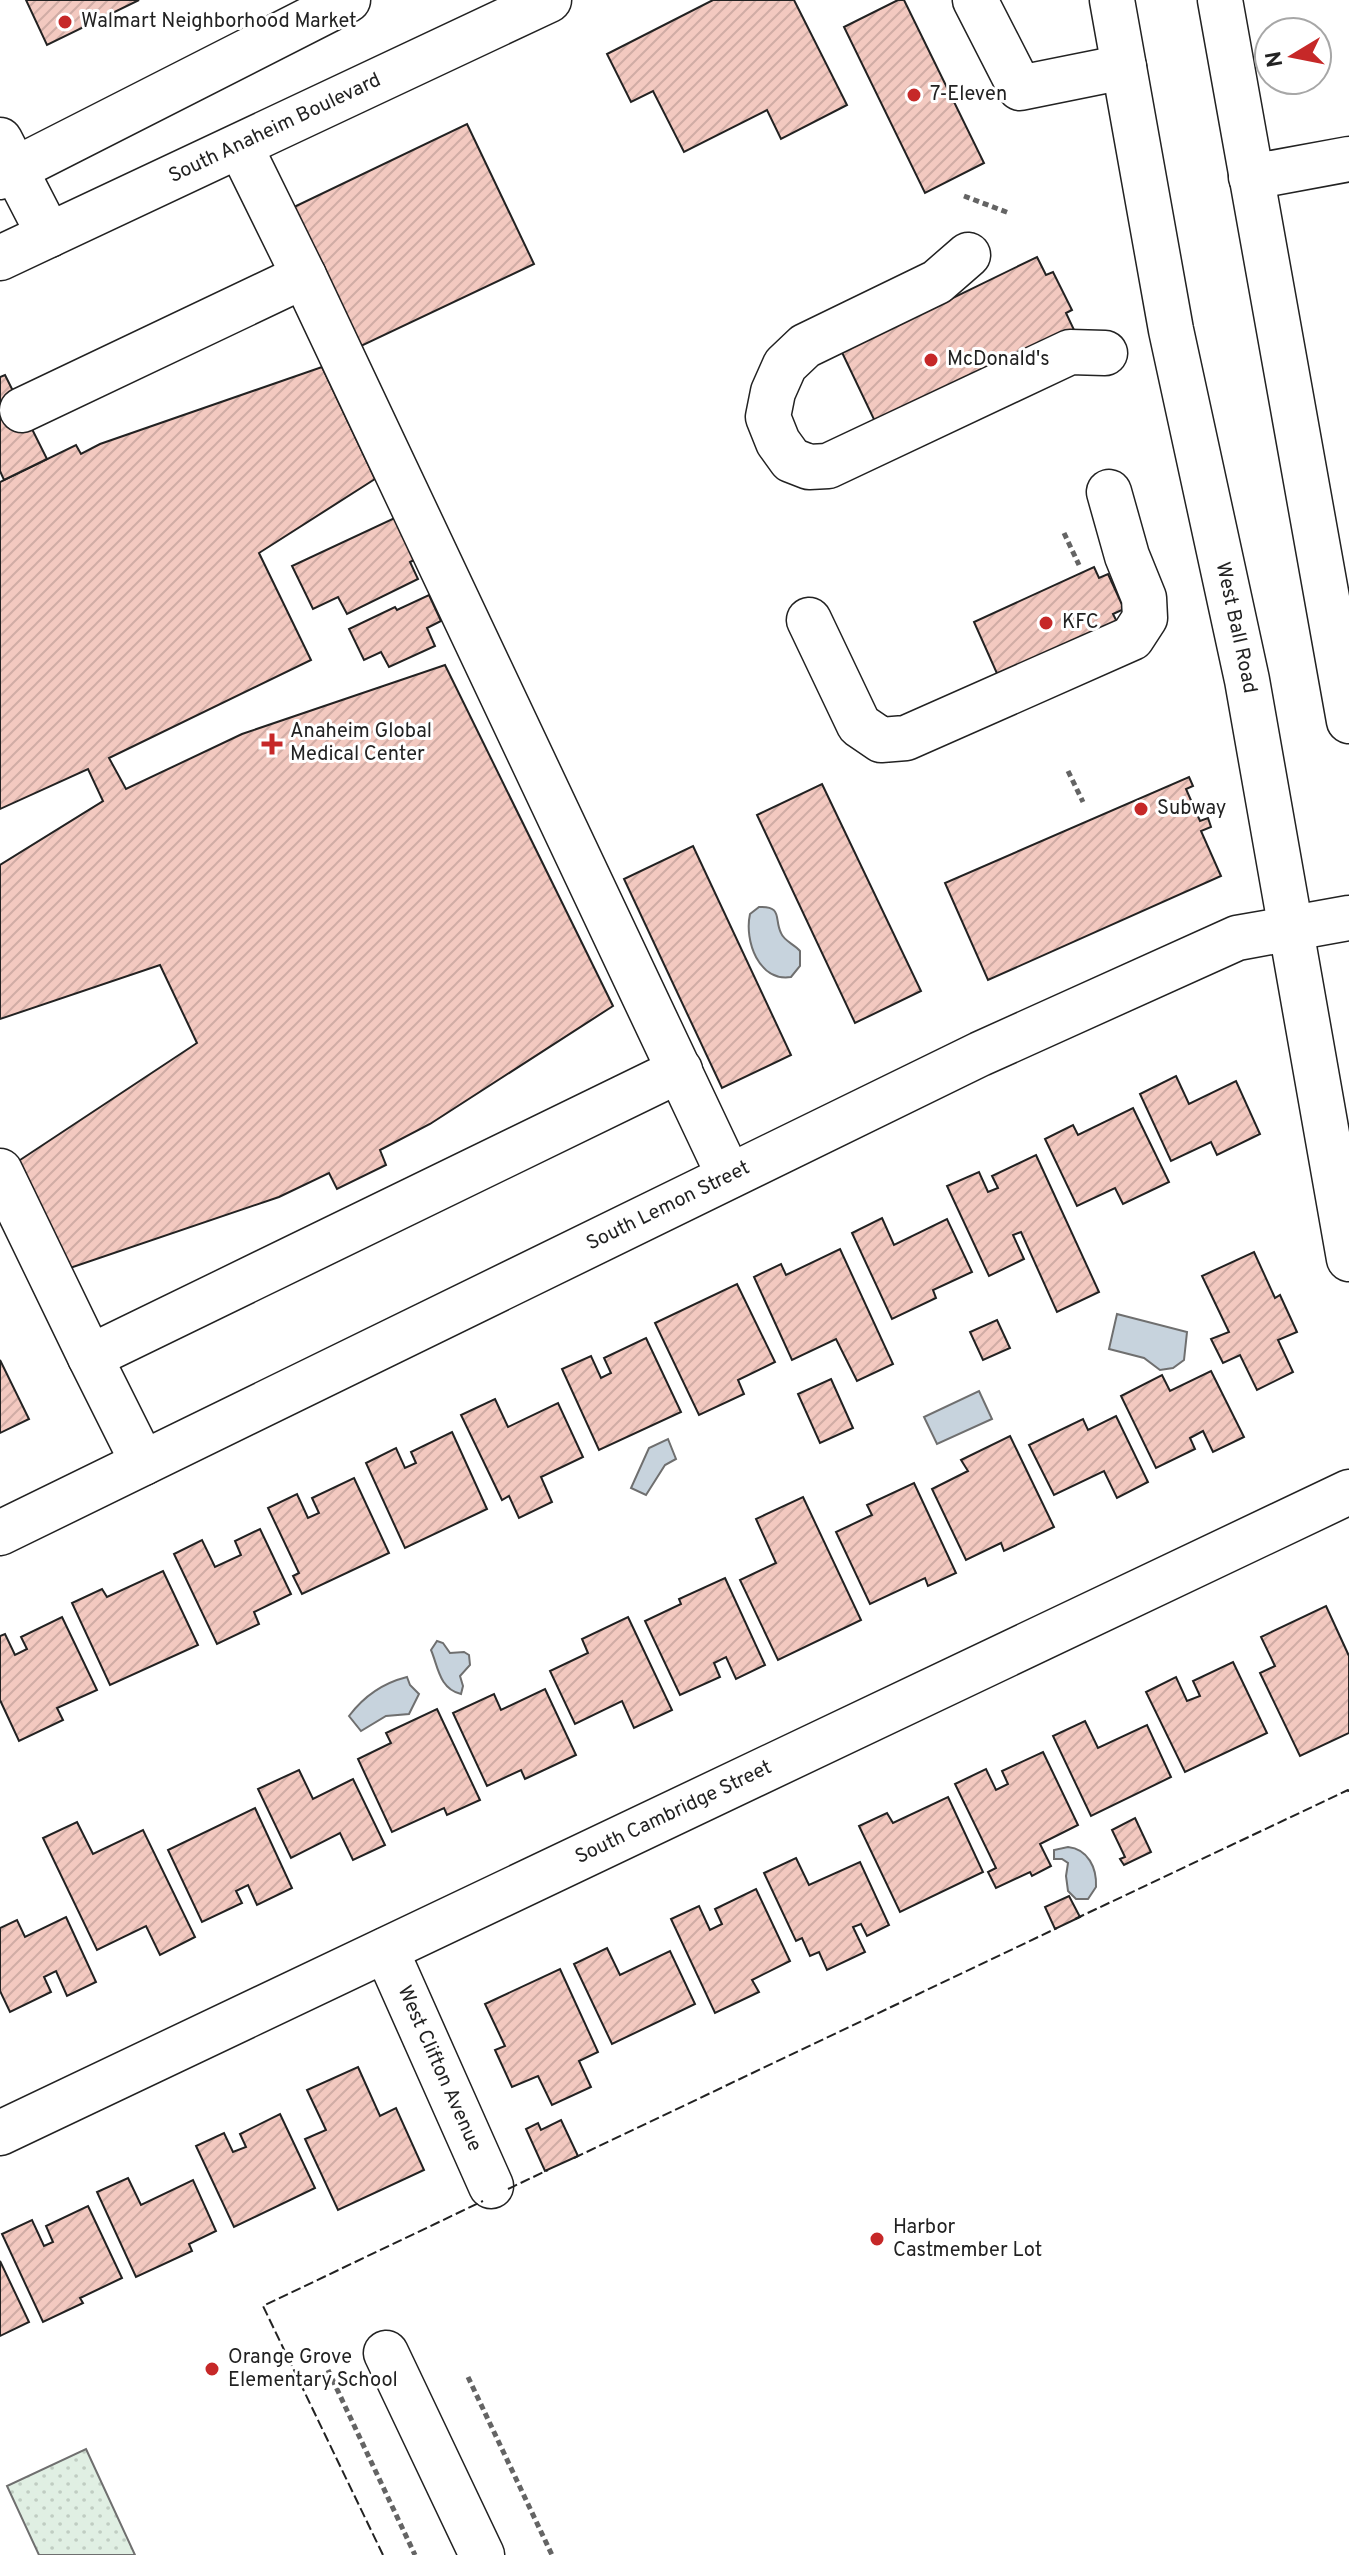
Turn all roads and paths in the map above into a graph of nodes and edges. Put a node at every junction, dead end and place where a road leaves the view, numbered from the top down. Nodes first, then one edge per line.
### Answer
1 (348, 0) edge
2 (549, 0) edge
3 (975, 0) edge
4 (1112, 0) edge
5 (1220, 0) edge
6 (1124, 67) junction
7 (240, 146) junction
8 (1349, 159) edge
9 (5, 162) edge
10 (1251, 177) junction
11 (964, 196) dead end
12 (1009, 213) dead end
13 (49, 235) junction
14 (968, 255) dead end
15 (0, 258) edge
16 (304, 276) junction
17 (1105, 353) dead end
18 (22, 410) dead end
19 (1109, 492) dead end
20 (1064, 533) dead end
21 (1079, 565) dead end
22 (809, 620) dead end
23 (1349, 721) edge
24 (1068, 771) dead end
25 (1083, 802) dead end
26 (1349, 918) edge
27 (1290, 929) junction
28 (680, 1070) junction
29 (0, 1171) edge
30 (729, 1176) junction
31 (1349, 1259) edge
32 (90, 1357) junction
33 (143, 1463) junction
34 (1349, 1492) edge
35 (0, 1533) edge
36 (386, 1950) junction
37 (0, 2133) edge
38 (491, 2186) dead end
39 (386, 2353) dead end
40 (328, 2370) dead end
41 (468, 2377) dead end
42 (415, 2555) edge
43 (482, 2555) edge
44 (552, 2555) edge

1 - 9 street
2 - 7 street, South Anaheim Boulevard
3 - 6 street
4 - 6 street, West Ball Road
5 - 10 street
6 - 27 street, West Ball Road
7 - 13 street, South Anaheim Boulevard
7 - 16 street
8 - 10 street
9 - 13 street
10 - 23 street
11 - 12 path
13 - 15 street, South Anaheim Boulevard
14 - 17 street
16 - 18 street
16 - 28 street
19 - 22 street
20 - 21 path
24 - 25 path
26 - 27 street, South Lemon Street
27 - 30 street, South Lemon Street
27 - 31 street, West Ball Road
28 - 30 street
28 - 32 street
29 - 32 street
30 - 33 street, South Lemon Street
32 - 33 street
33 - 35 street, South Lemon Street
34 - 36 street, South Cambridge Street
36 - 37 street, South Cambridge Street
36 - 38 street, West Clifton Avenue
39 - 43 street
40 - 42 path
41 - 44 path

